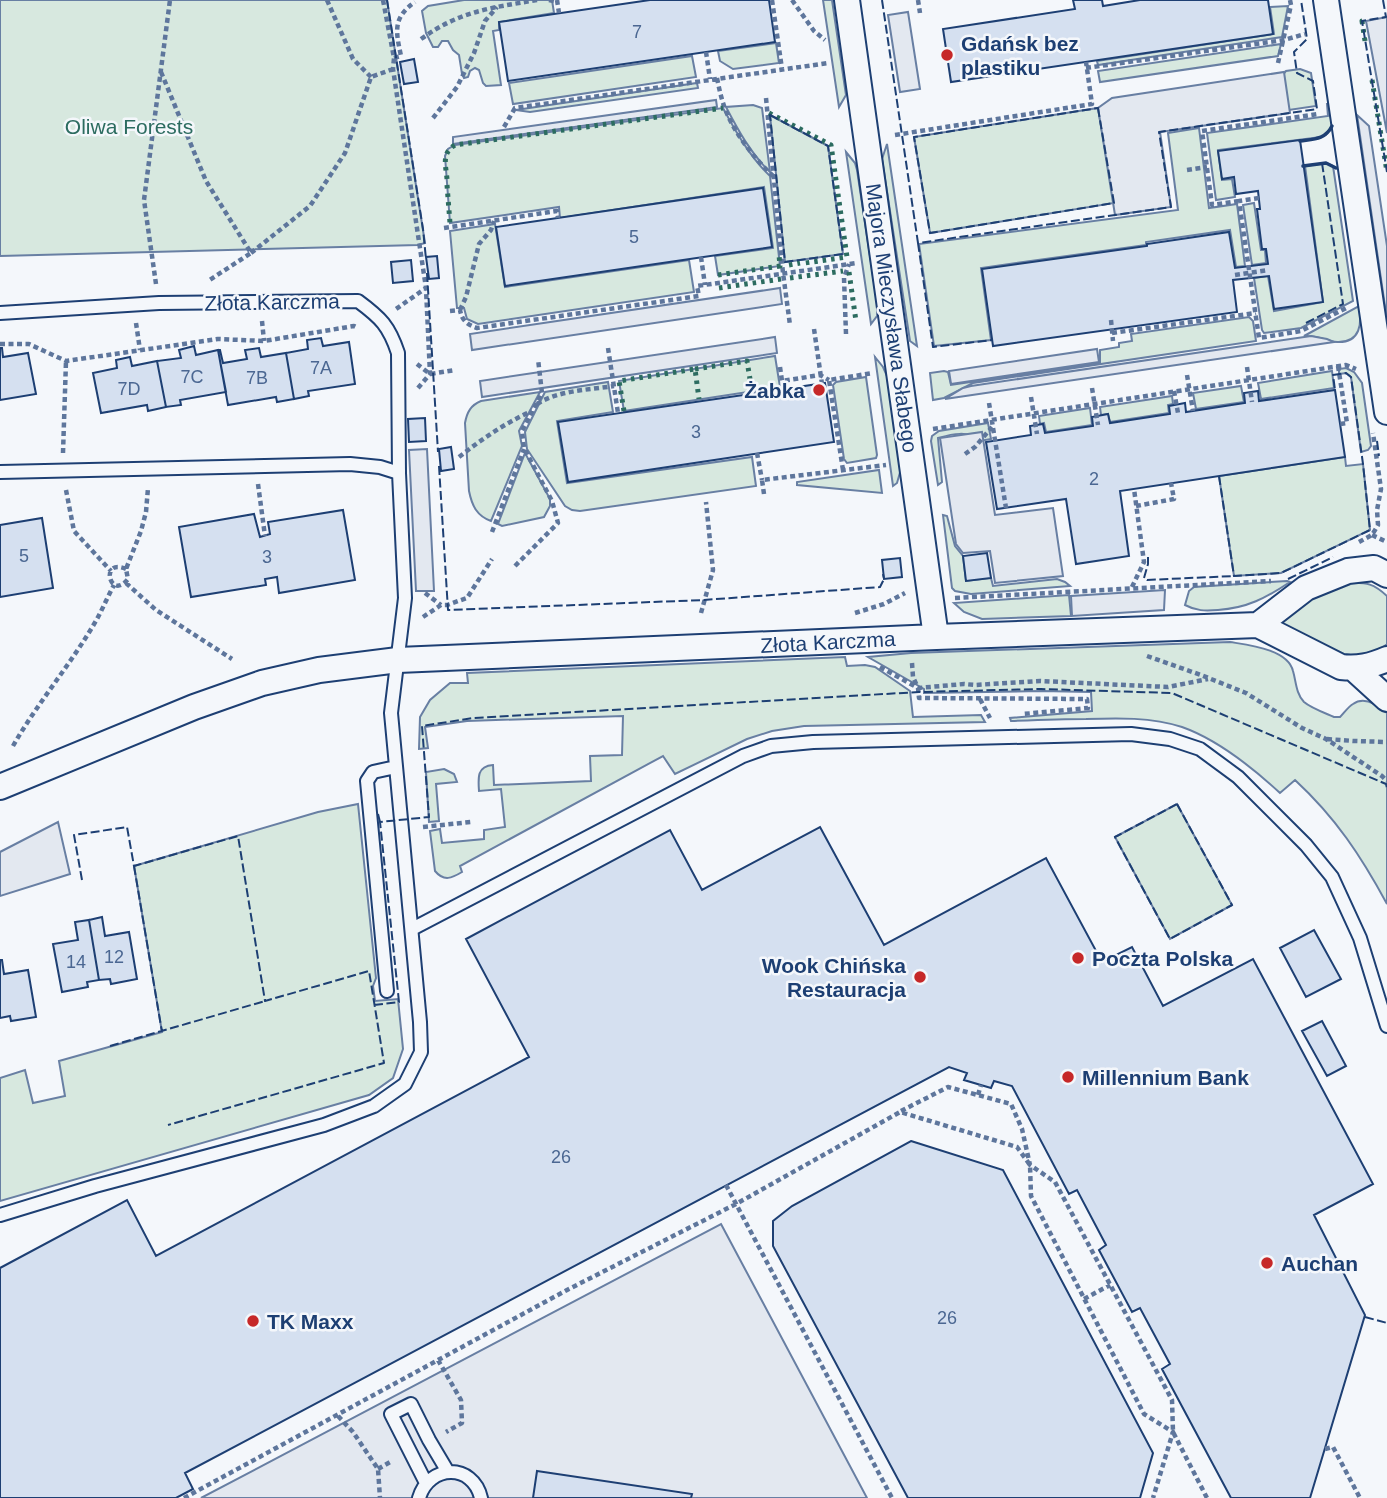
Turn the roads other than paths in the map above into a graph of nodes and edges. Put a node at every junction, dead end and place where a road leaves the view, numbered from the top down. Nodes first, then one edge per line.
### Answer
1 (847, 0) edge
2 (1326, 0) edge
3 (0, 313) edge
4 (1380, 420) edge
5 (0, 472) edge
6 (400, 472) junction
7 (1387, 575) edge
8 (1258, 625) junction
9 (936, 637) junction
10 (1387, 659) edge
11 (398, 660) junction
12 (1353, 668) junction
13 (1387, 699) edge
14 (396, 767) junction
15 (0, 787) edge
16 (412, 929) junction
17 (387, 991) dead end
18 (1387, 1026) edge
19 (0, 1215) edge
20 (448, 1472) junction
21 (426, 1483) junction
22 (419, 1498) edge
23 (481, 1498) edge

1 - 9 street, Majora Mieczysława Słabego
2 - 4 street
3 - 6 lane, Złota Karczma
5 - 6 lane
6 - 11 lane
7 - 8 street
8 - 9 street, Złota Karczma
8 - 12 street, Złota Karczma
9 - 11 street, Złota Karczma
10 - 12 street
11 - 14 lane
11 - 15 street, Złota Karczma
12 - 13 street
14 - 16 lane
14 - 17 lane
16 - 18 lane
16 - 19 lane
20 - 21 lane
20 - 21 lane
20 - 23 lane
21 - 22 lane

